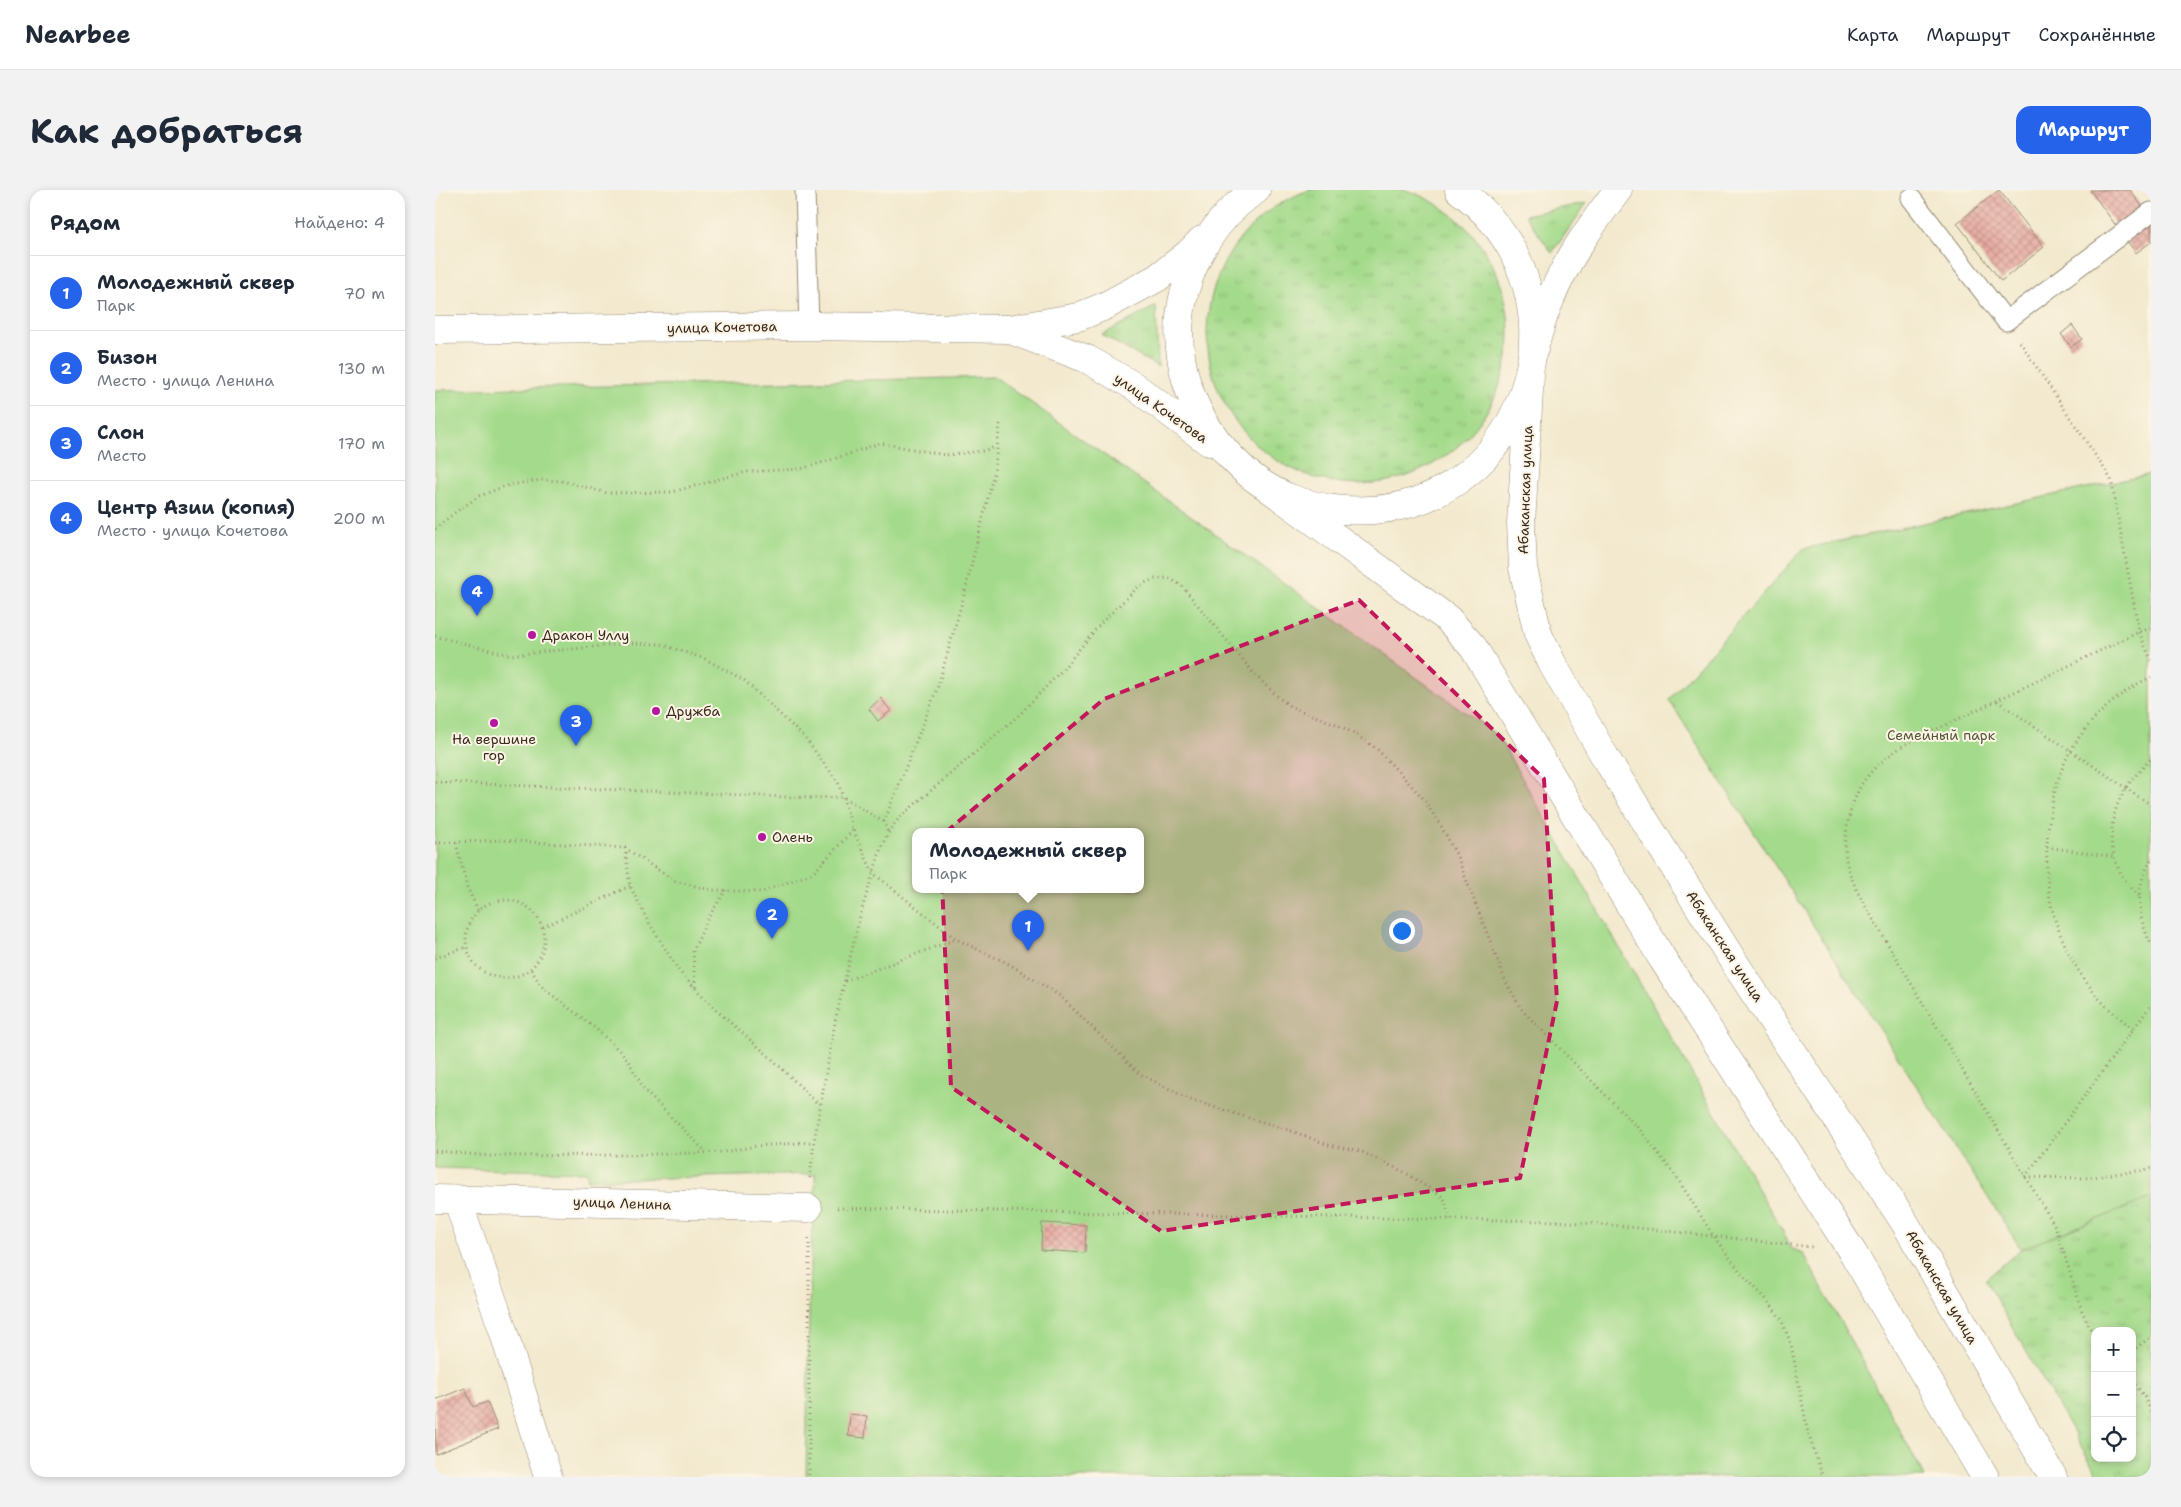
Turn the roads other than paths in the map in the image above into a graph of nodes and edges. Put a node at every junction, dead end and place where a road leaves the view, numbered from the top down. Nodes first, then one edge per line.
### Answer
1 (805, 190) edge
2 (1459, 190) edge
3 (1618, 190) edge
4 (1910, 193) edge
5 (1246, 197) edge
6 (2151, 212) edge
7 (809, 326) junction
8 (1009, 329) junction
9 (435, 330) edge
10 (1533, 349) junction
11 (1530, 375) junction
12 (1259, 481) junction
13 (446, 1199) edge
14 (808, 1208) road end
15 (547, 1477) edge
16 (1985, 1477) edge
17 (2053, 1477) edge

1 - 7 lane
2 - 10 main road
3 - 10 main road
4 - 6 lane
5 - 8 main road, улица Кочетова
5 - 12 main road
7 - 8 main road, улица Кочетова
7 - 9 main road, улица Кочетова
8 - 12 main road, улица Кочетова
10 - 11 main road
11 - 12 main road
11 - 17 main road, Абаканская улица
12 - 16 main road
13 - 14 main road, улица Ленина
13 - 15 main road

